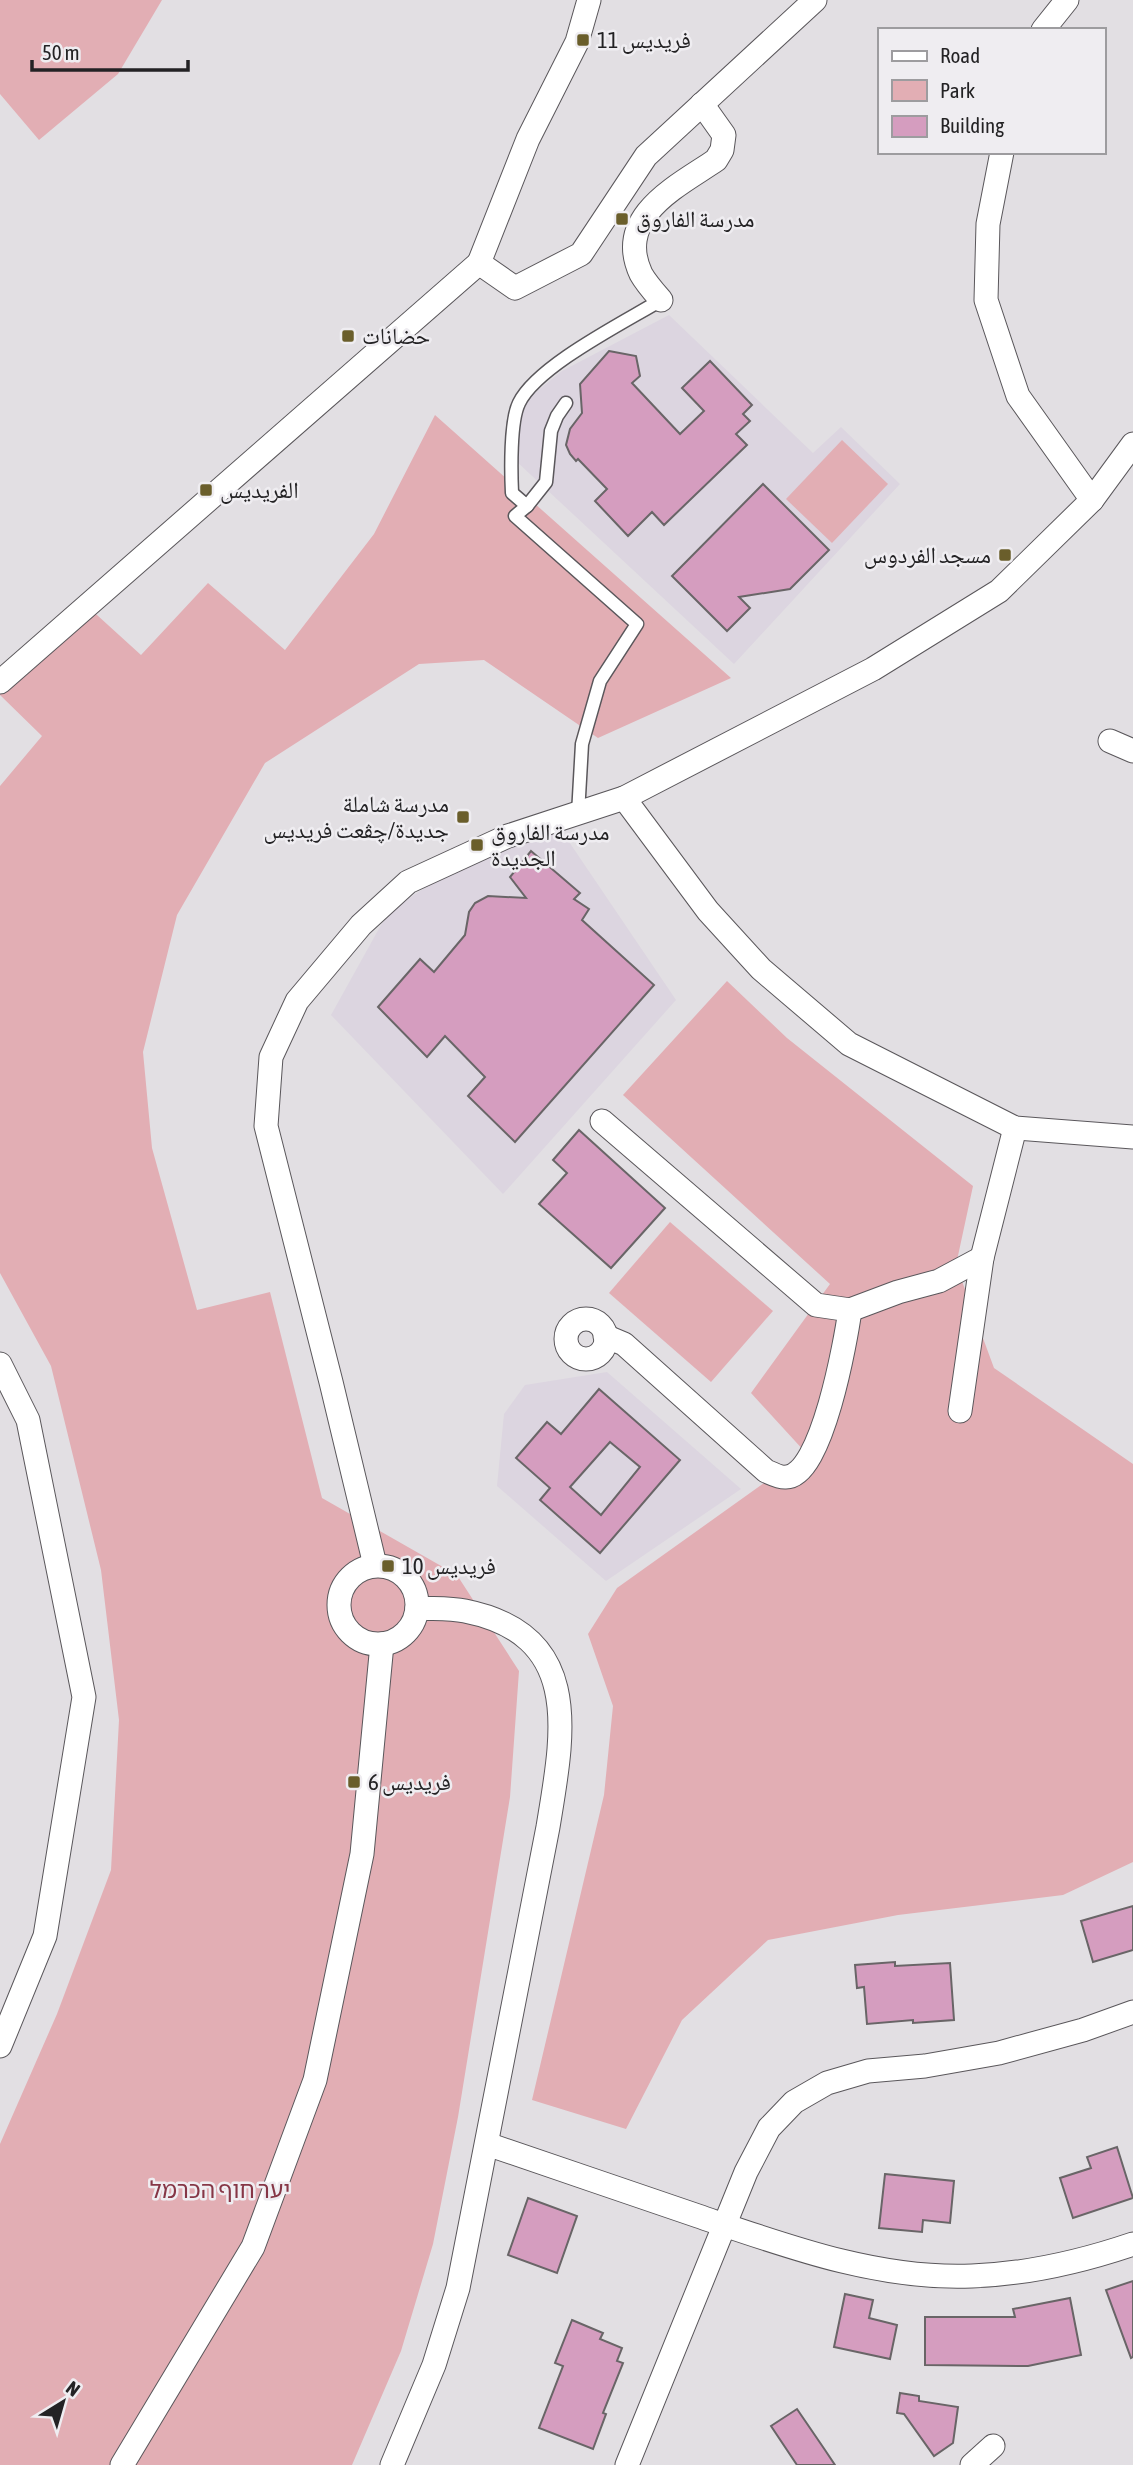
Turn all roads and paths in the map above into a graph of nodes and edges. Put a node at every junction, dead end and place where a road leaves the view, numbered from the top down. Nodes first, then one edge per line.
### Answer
1 (589, 0) edge
2 (815, 0) edge
3 (1067, 0) edge
4 (1045, 28) edge
5 (702, 104) junction
6 (1002, 154) edge
7 (479, 263) junction
8 (661, 300) joint
9 (566, 404) dead end
10 (1133, 444) edge
11 (1092, 500) junction
12 (527, 506) junction
13 (0, 682) edge
14 (1110, 741) dead end
15 (1133, 751) edge
16 (624, 798) junction
17 (578, 814) junction
18 (602, 1121) dead end
19 (1015, 1128) junction
20 (1133, 1138) edge
21 (982, 1258) junction
22 (850, 1310) junction
23 (605, 1336) dead end
24 (0, 1364) edge
25 (960, 1410) dead end
26 (375, 1565) junction
27 (417, 1608) junction
28 (382, 1644) junction
29 (1133, 2011) edge
30 (0, 2046) edge
31 (487, 2144) junction
32 (725, 2225) junction
33 (1133, 2244) edge
34 (993, 2446) dead end
35 (122, 2465) edge
36 (392, 2465) edge
37 (627, 2465) edge
38 (972, 2465) edge

1 - 7 street
2 - 5 street
3 - 4 street
5 - 7 street
5 - 8 street
6 - 11 street
7 - 13 street
8 - 12 lane
9 - 12 lane
10 - 11 street
11 - 16 street
12 - 17 lane
14 - 15 street
16 - 17 street
16 - 19 street
17 - 26 street
18 - 22 street
19 - 20 street
19 - 21 street
21 - 22 street
21 - 25 street
22 - 23 street
24 - 30 street
26 - 27 street
26 - 28 street
27 - 28 street
27 - 31 street
28 - 35 street
29 - 32 street
31 - 32 street
31 - 36 street
32 - 33 street
32 - 37 street
34 - 38 street

